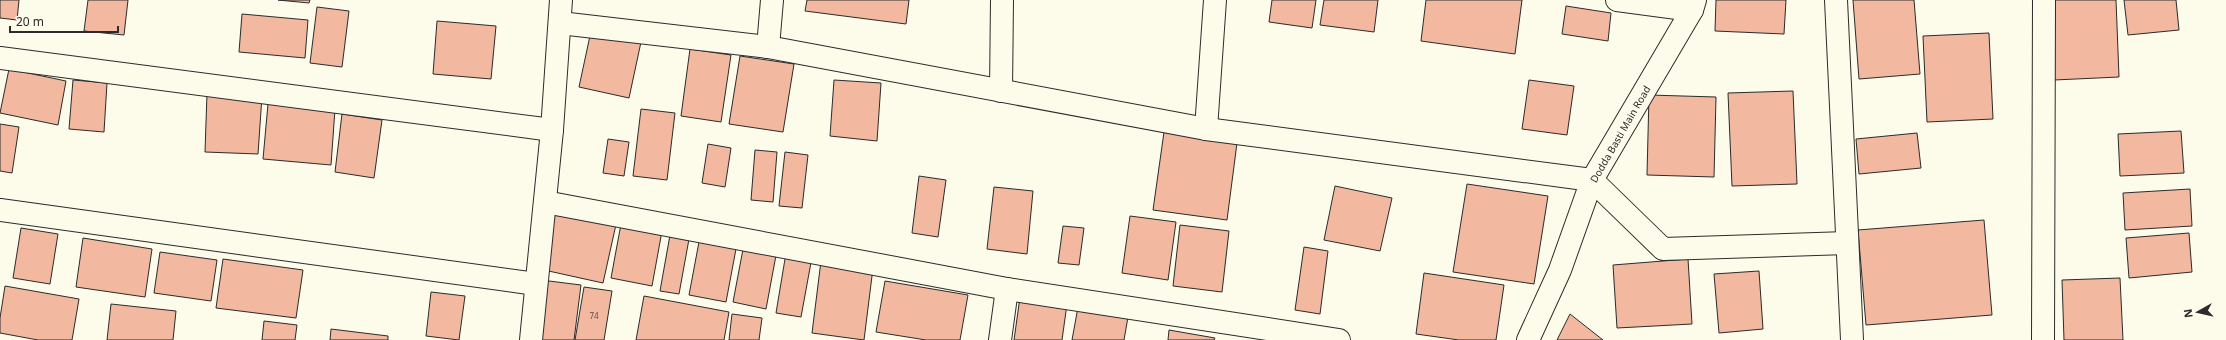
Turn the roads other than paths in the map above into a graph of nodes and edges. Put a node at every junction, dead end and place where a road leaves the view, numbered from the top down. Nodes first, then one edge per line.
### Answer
1 (561, 0) edge
2 (772, 0) edge
3 (1002, 0) edge
4 (1216, 0) edge
5 (1617, 0) edge
6 (1836, 0) edge
7 (2044, 0) edge
8 (1693, 5) edge
9 (560, 23) junction
10 (768, 47) junction
11 (0, 58) edge
12 (1000, 91) junction
13 (1206, 129) junction
14 (552, 130) junction
15 (1592, 180) junction
16 (545, 202) junction
17 (0, 210) edge
18 (1848, 243) junction
19 (536, 284) junction
20 (1007, 289) junction
21 (531, 340) edge
22 (1000, 340) edge
23 (1339, 340) edge
24 (1528, 340) edge
25 (1852, 340) edge
26 (2043, 340) edge

1 - 9 street
2 - 10 street
3 - 12 street
4 - 13 street
5 - 8 street
6 - 18 street
7 - 26 street
8 - 15 street, Dodda Basti Main Road
9 - 10 street
9 - 14 street
10 - 12 street
11 - 14 street
12 - 13 street
13 - 15 street
14 - 16 street
15 - 18 street
15 - 24 street, Dodda Basti Main Road
16 - 19 street
16 - 20 street
17 - 19 street
18 - 25 street
19 - 21 street
20 - 22 street
20 - 23 street

